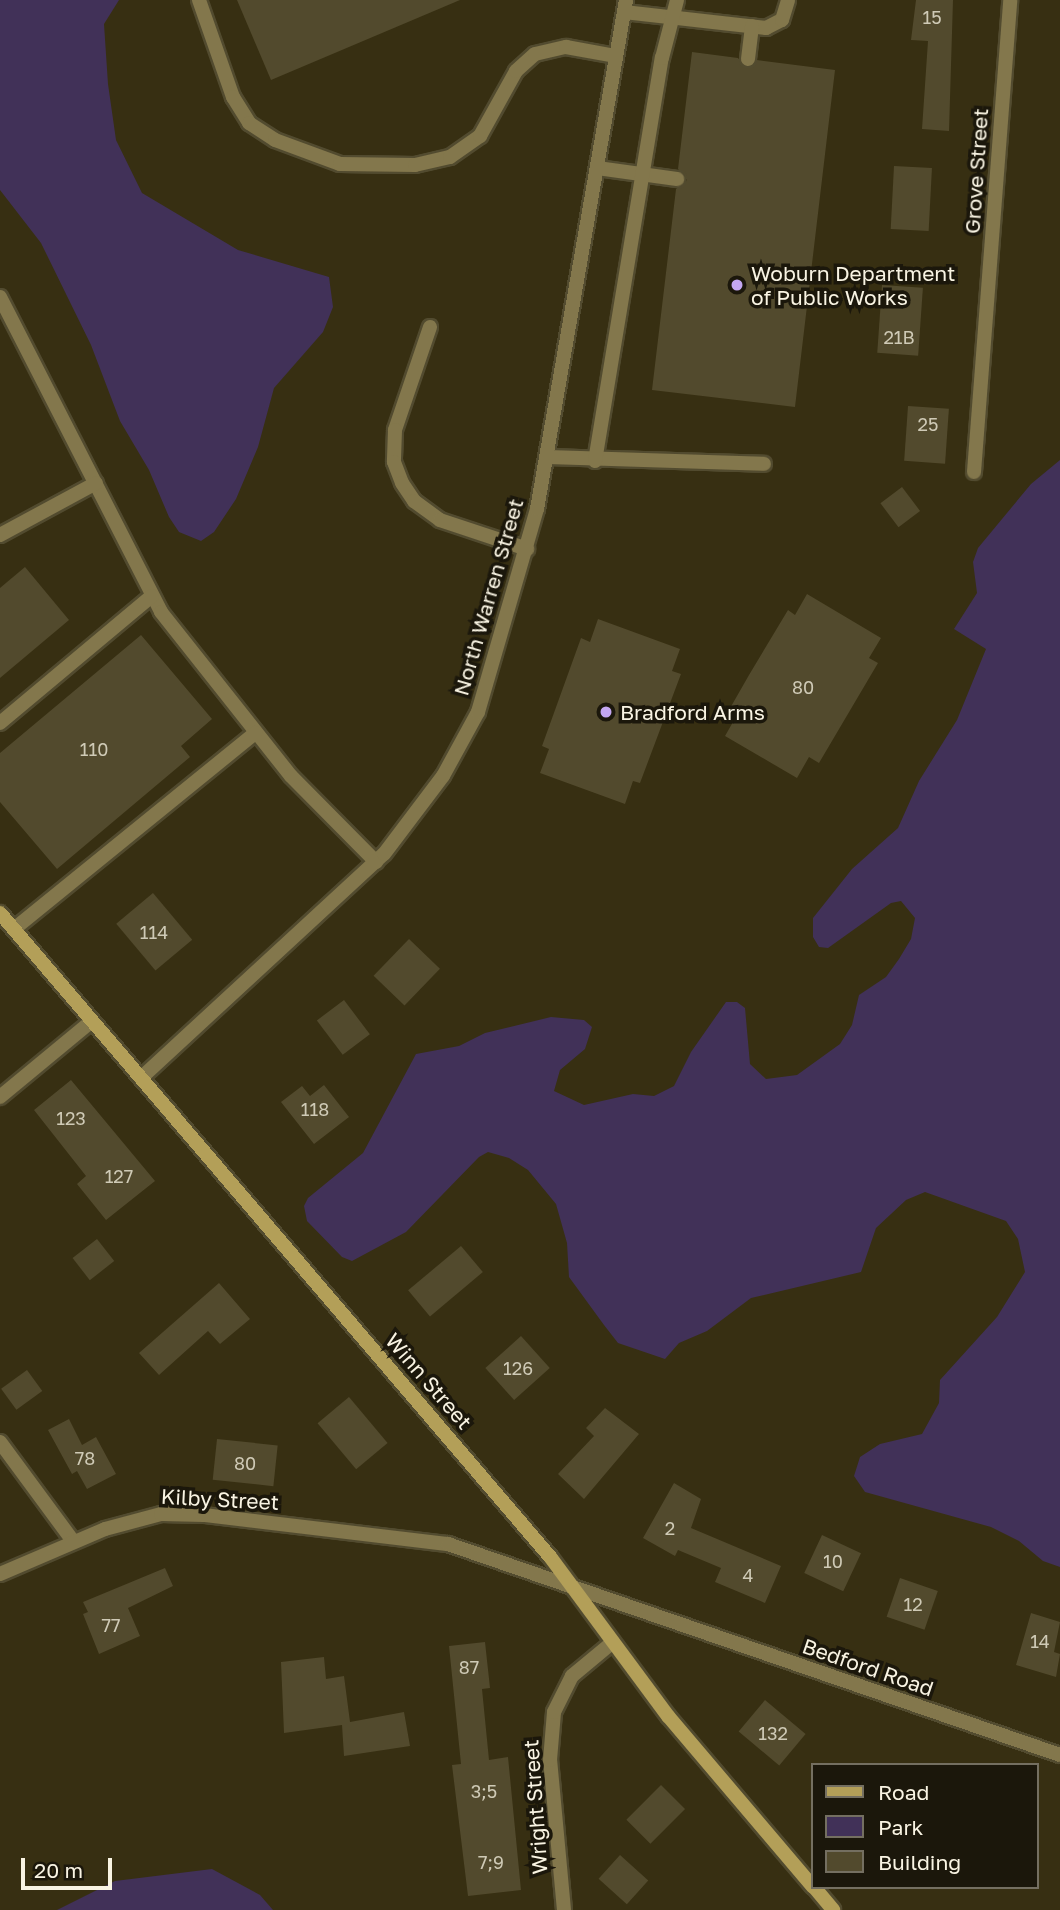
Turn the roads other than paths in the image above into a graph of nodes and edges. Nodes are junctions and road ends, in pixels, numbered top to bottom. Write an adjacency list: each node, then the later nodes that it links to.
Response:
1 (200, 0): 8 (street)
2 (677, 0): 6 (street)
3 (788, 0): 7 (street)
4 (1010, 0): 18 (street, Grove Street)
5 (625, 6): 6 (street); 8 (street, North Warren Street)
6 (673, 18): 7 (street); 11 (street)
7 (752, 26): 9 (street)
8 (616, 55): 10 (street, North Warren Street)
9 (748, 59)
10 (597, 168): 11 (street); 15 (street, North Warren Street)
11 (643, 174): 12 (street); 16 (street)
12 (677, 179)
13 (0, 297): 19 (street)
14 (430, 327): 21 (street)
15 (547, 457): 16 (street); 21 (street, North Warren Street)
16 (595, 461): 17 (street)
17 (764, 464)
18 (974, 472)
19 (96, 483): 20 (street); 22 (street)
20 (0, 535)
21 (527, 549): 25 (street, North Warren Street)
22 (152, 596): 23 (street); 24 (street)
23 (0, 723)
24 (255, 733): 25 (street); 27 (street)
25 (376, 862): 29 (street, North Warren Street)
26 (0, 913): 27 (main road, Winn Street)
27 (14, 929): 28 (main road, Winn Street)
28 (92, 1021): 29 (main road, Winn Street); 30 (street)
29 (141, 1079): 34 (main road, Winn Street)
30 (0, 1097)
31 (0, 1442): 32 (street)
32 (73, 1541): 33 (street, Kilby Street); 34 (street, Kilby Street)
33 (0, 1574)
34 (572, 1586): 35 (main road, Winn Street); 36 (street, Bedford Road)
35 (613, 1642): 37 (main road, Winn Street); 39 (street, Wright Street)
36 (1060, 1755)
37 (811, 1885)
38 (815, 1889): 40 (main road, Winn Street)
39 (564, 1910)
40 (833, 1910)

